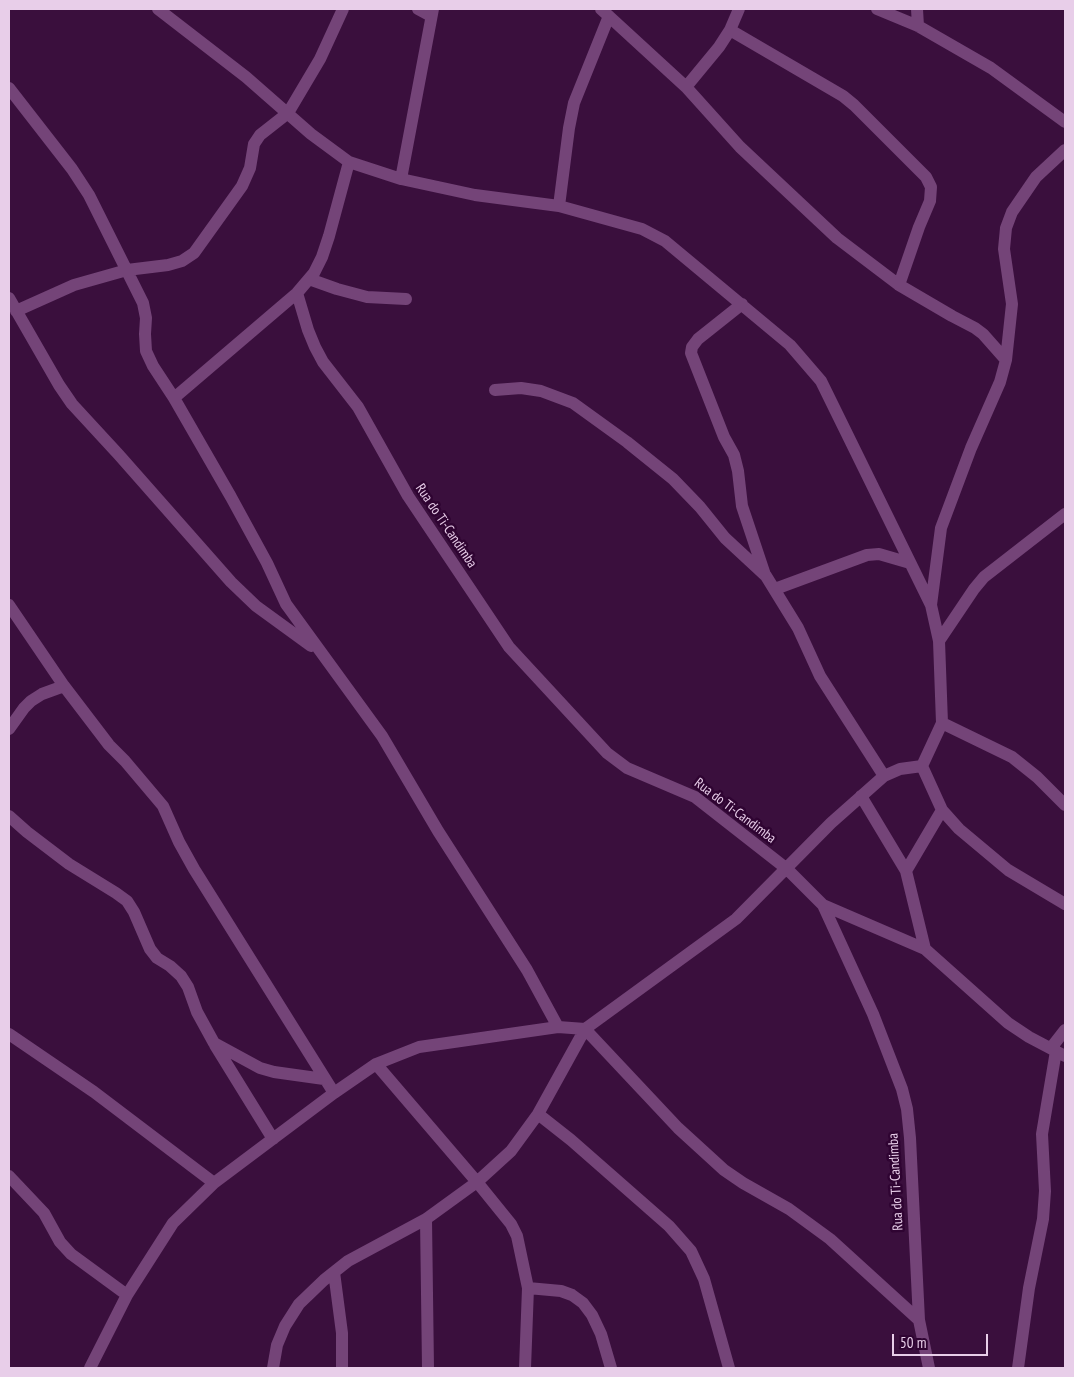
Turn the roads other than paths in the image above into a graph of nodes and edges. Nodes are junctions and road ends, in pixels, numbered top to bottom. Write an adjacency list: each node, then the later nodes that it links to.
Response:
1 (158, 9): 9 (street)
2 (343, 9): 14 (street)
3 (418, 9): 7 (street)
4 (739, 9): 11 (street)
5 (877, 9): 10 (street)
6 (917, 9): 10 (street)
7 (432, 12): 18 (street)
8 (605, 12): 13 (street); 19 (street)
9 (171, 13): 14 (street)
10 (918, 26): 15 (street)
11 (730, 30): 13 (street); 22 (street)
12 (9, 88): 20 (street)
13 (686, 88): 22 (street)
14 (288, 113): 17 (street); 20 (street)
15 (1065, 122)
16 (1065, 150): 28 (street)
17 (349, 162): 18 (street); 21 (street)
18 (401, 179): 19 (street)
19 (559, 206): 26 (street)
20 (127, 270): 27 (street); 30 (street)
21 (309, 279): 23 (street); 25 (street)
22 (899, 285): 28 (street)
23 (297, 293): 30 (street); 48 (street, Rua do Ti-Candimba)
24 (9, 298): 27 (street)
25 (406, 299)
26 (742, 304): 32 (street); 33 (street)
27 (16, 311): 38 (street)
28 (1006, 360): 36 (street)
29 (494, 390): 33 (street)
30 (174, 398): 38 (street)
31 (1065, 514): 37 (street)
32 (910, 563): 34 (street); 36 (street)
33 (766, 576): 34 (street)
34 (775, 589): 43 (street)
35 (9, 605): 39 (street)
36 (932, 605): 37 (street)
37 (939, 641): 40 (street)
38 (319, 652): 53 (street)
39 (64, 686): 41 (street); 60 (street)
40 (942, 722): 42 (street); 45 (street)
41 (9, 729)
42 (922, 766): 43 (street); 46 (street)
43 (884, 776): 44 (street)
44 (861, 796): 48 (street); 49 (street)
45 (1065, 805)
46 (942, 810): 49 (street); 50 (street)
47 (9, 816): 57 (street)
48 (787, 869): 51 (street, Rua do Ti-Candimba); 54 (street)
49 (906, 871): 52 (street)
50 (1065, 904)
51 (823, 905): 52 (street); 71 (street, Rua do Ti-Candimba)
52 (924, 949): 58 (street)
53 (558, 1027): 54 (street); 59 (street)
54 (585, 1029): 62 (street); 71 (street)
55 (1065, 1030): 58 (street)
56 (9, 1034): 66 (street)
57 (214, 1043): 60 (street); 63 (street)
58 (1057, 1052): 80 (street)
59 (376, 1064): 61 (street); 65 (street)
60 (324, 1079): 61 (street)
61 (334, 1093): 63 (street)
62 (538, 1114): 65 (street); 78 (street)
63 (273, 1139): 66 (street)
64 (9, 1176): 70 (street)
65 (477, 1182): 67 (street); 69 (street)
66 (214, 1183): 70 (street)
67 (426, 1219): 68 (street); 75 (street)
68 (334, 1272): 73 (street); 74 (street)
69 (528, 1288): 76 (street); 77 (street)
70 (127, 1295): 72 (street)
71 (918, 1320): 79 (street, Rua do Ti-Candimba)
72 (90, 1368)
73 (273, 1368)
74 (342, 1368)
75 (428, 1368)
76 (525, 1368)
77 (611, 1368)
78 (729, 1368)
79 (929, 1368)
80 (1018, 1368)

